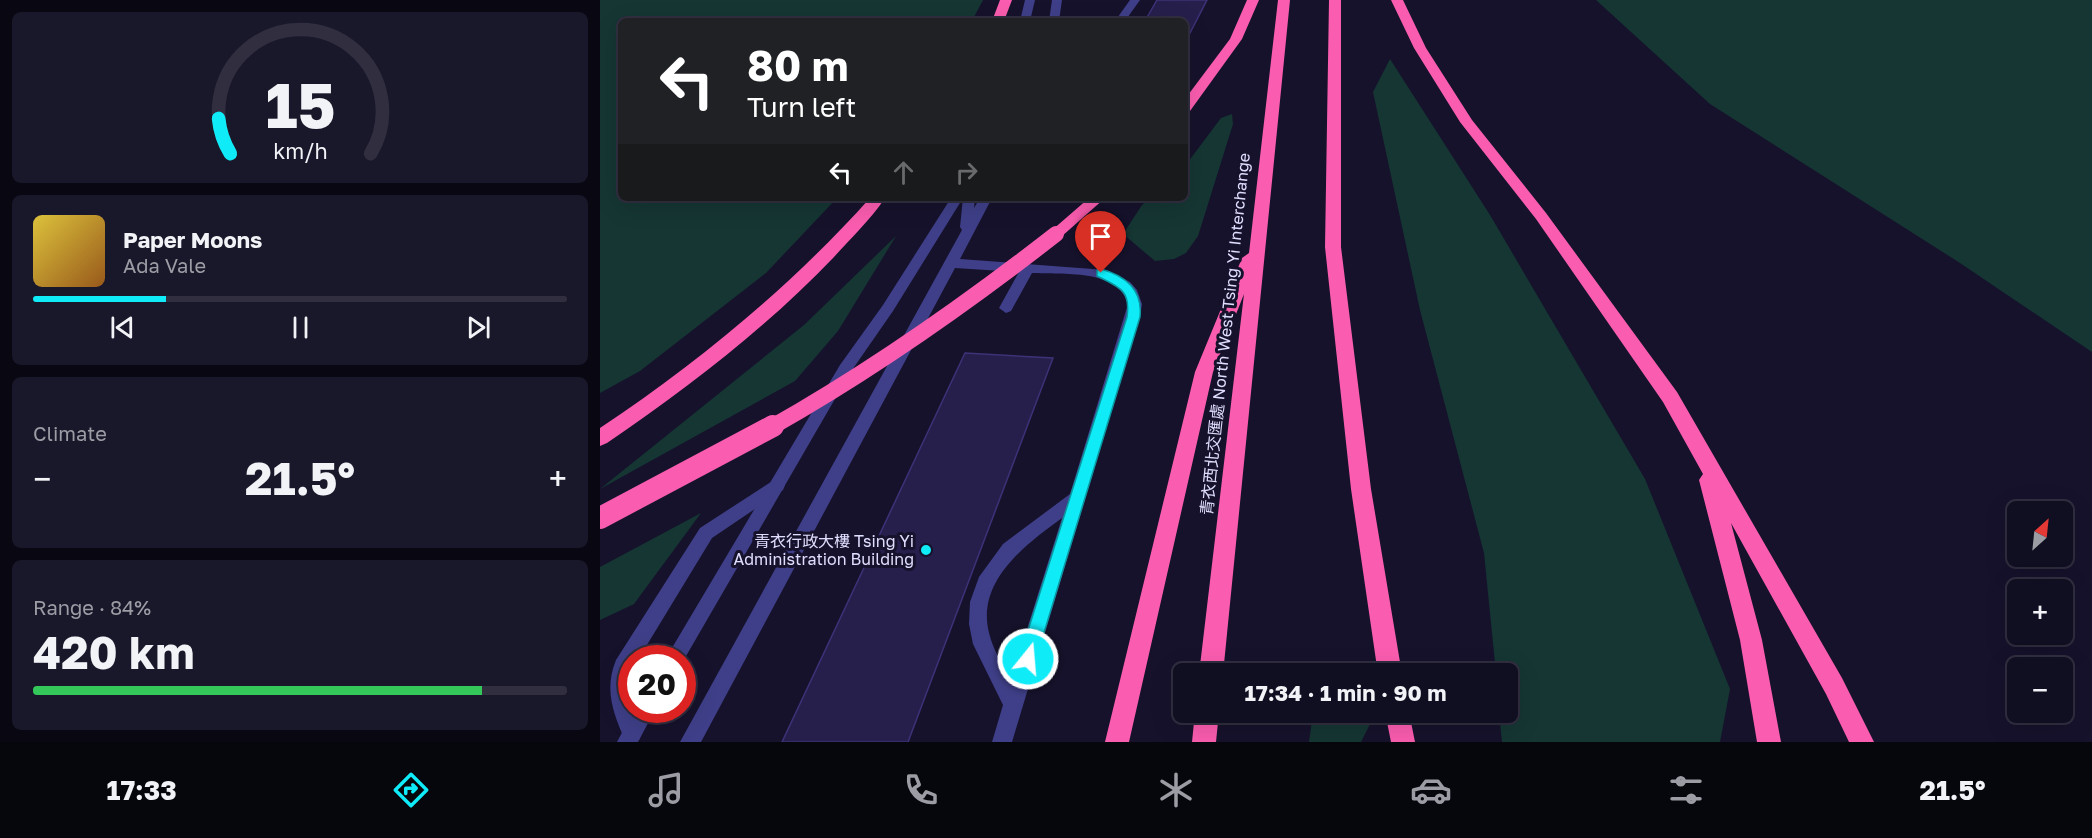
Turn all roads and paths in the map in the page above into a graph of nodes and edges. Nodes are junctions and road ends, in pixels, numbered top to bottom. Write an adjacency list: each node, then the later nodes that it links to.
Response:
1 (1006, 0): 9 (highway)
2 (1030, 0): 10 (street)
3 (1058, 0): 11 (street)
4 (1135, 0): 12 (street)
5 (1253, 0): 13 (highway)
6 (1284, 0): 19 (highway, 青衣西北交匯處 North West Tsing Yi Interchange)
7 (1335, 0): 30 (highway)
8 (1397, 0): 24 (highway)
9 (999, 18)
10 (1026, 18)
11 (1055, 18)
12 (1122, 18)
13 (1188, 104)
14 (875, 201): 23 (highway)
15 (955, 201): 25 (street)
16 (969, 201): 20 (street)
17 (984, 201): 20 (street)
18 (1094, 201): 27 (highway, bridge)
19 (1259, 234): 29 (highway, 青衣西北交匯處 North West Tsing Yi Interchange); 38 (highway)
20 (952, 264): 21 (street); 36 (street)
21 (1028, 268): 22 (street); 26 (street)
22 (1006, 308)
23 (600, 438)
24 (1704, 458): 41 (highway); 42 (highway)
25 (777, 485): 28 (street); 35 (street)
26 (1076, 499): 31 (street); 31 (street)
27 (600, 518)
28 (683, 645)
29 (1212, 663)
30 (1388, 663)
31 (1014, 704): 37 (street)
32 (638, 723): 35 (street)
33 (1206, 723): 39 (highway)
34 (1399, 723): 40 (highway)
35 (629, 738)
36 (690, 742)
37 (1002, 742)
38 (1117, 742)
39 (1204, 742)
40 (1403, 742)
41 (1769, 742)
42 (1862, 742)

